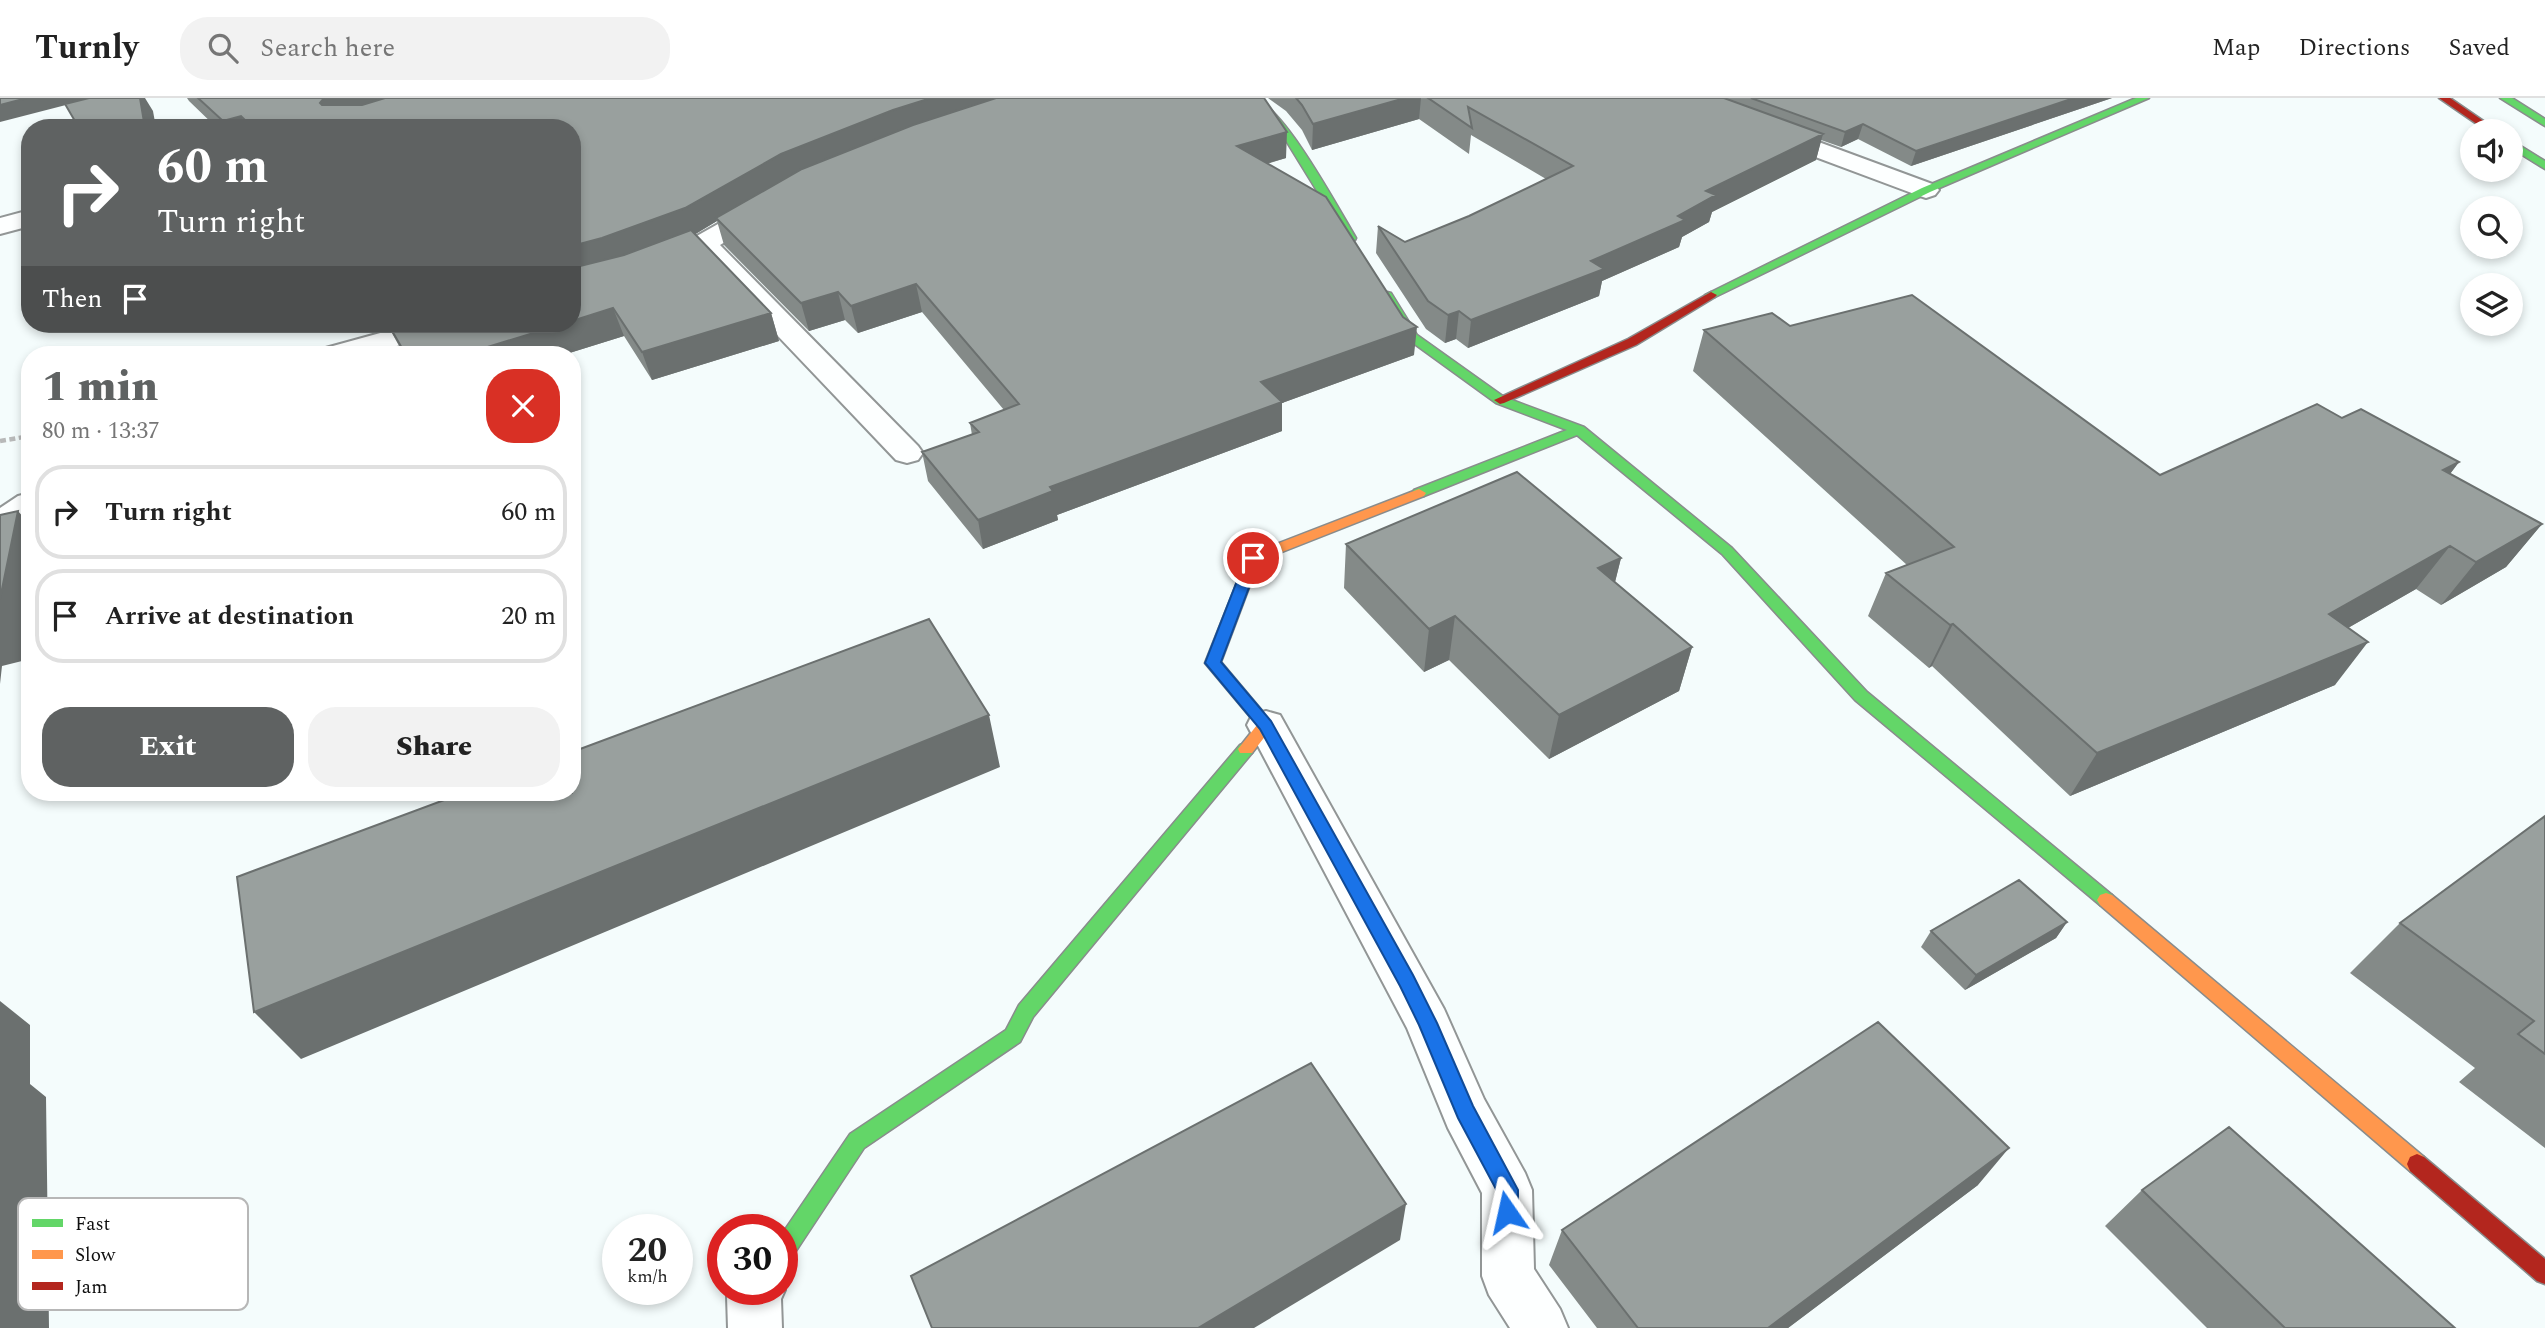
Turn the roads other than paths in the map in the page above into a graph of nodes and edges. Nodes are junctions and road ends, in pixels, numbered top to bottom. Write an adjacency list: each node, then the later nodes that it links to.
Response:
1 (1248, 98): 15 (main road)
2 (1679, 98): 10 (street)
3 (2144, 98): 10 (main road)
4 (2444, 98): 6 (main road)
5 (2505, 98): 7 (main road)
6 (2475, 119)
7 (2545, 123)
8 (2523, 151): 9 (main road)
9 (2545, 166)
10 (1926, 190): 20 (main road)
11 (786, 195): 14 (street)
12 (21, 220): 13 (street)
13 (0, 226)
14 (704, 243): 17 (street); 22 (street)
15 (1356, 247)
16 (1378, 281): 20 (main road)
17 (581, 286)
18 (412, 333): 19 (street)
19 (365, 346)
20 (1500, 400): 21 (main road)
21 (1579, 430): 25 (main road); 27 (main road)
22 (907, 453)
23 (21, 511): 24 (street)
24 (0, 521)
25 (1266, 725): 26 (main road); 30 (street)
26 (798, 1229)
27 (2545, 1273)
28 (754, 1305): 29 (street)
29 (755, 1328)
30 (1542, 1328)

